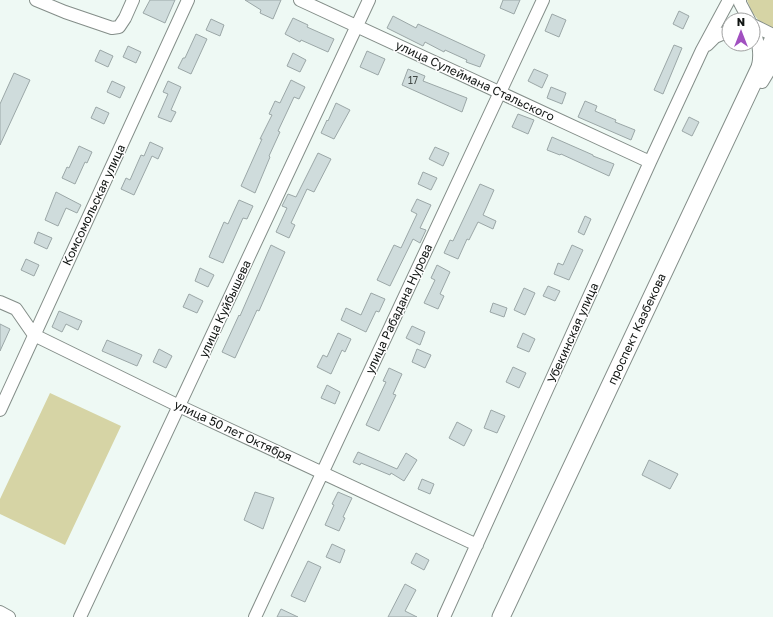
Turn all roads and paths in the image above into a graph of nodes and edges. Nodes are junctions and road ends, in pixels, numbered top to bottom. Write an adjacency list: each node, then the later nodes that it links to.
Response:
1 (36, 0): 2 (street)
2 (133, 0)
3 (188, 0): 23 (street, Комсомольская улица)
4 (300, 0): 10 (street, улица Сулеймана Стальского)
5 (369, 0): 10 (street, улица Куйбышева)
6 (543, 0): 20 (street, улица Рабадана Нурова)
7 (729, 0): 15 (street, Убекинская улица)
8 (740, 0): 9 (street)
9 (745, 12)
10 (357, 26): 20 (street, улица Сулеймана Стальского); 24 (street, улица Куйбышева)
11 (761, 29): 13 (street)
12 (721, 34): 15 (street)
13 (773, 35)
14 (773, 40): 19 (highway, проспект Казбекова)
15 (702, 50): 21 (street, Убекинская улица)
16 (760, 52): 19 (street)
17 (773, 58): 19 (highway, проспект Казбекова)
18 (773, 64): 19 (street)
19 (759, 81): 33 (highway, проспект Казбекова); 34 (highway, проспект Казбекова)
20 (500, 93): 21 (street, улица Сулеймана Стальского); 26 (street, улица Рабадана Нурова)
21 (650, 162): 27 (street, Убекинская улица)
22 (0, 302): 23 (street, улица 50 лет Октября)
23 (34, 335): 24 (street, улица 50 лет Октября); 25 (street, Комсомольская улица)
24 (179, 406): 26 (street, улица 50 лет Октября); 30 (street, улица Куйбышева)
25 (0, 410)
26 (323, 472): 27 (street, улица 50 лет Октября); 31 (street, улица Рабадана Нурова)
27 (477, 545): 32 (street, Убекинская улица)
28 (0, 612): 29 (street)
29 (9, 617)
30 (80, 617)
31 (255, 617)
32 (444, 617)
33 (501, 617)
34 (514, 617)

